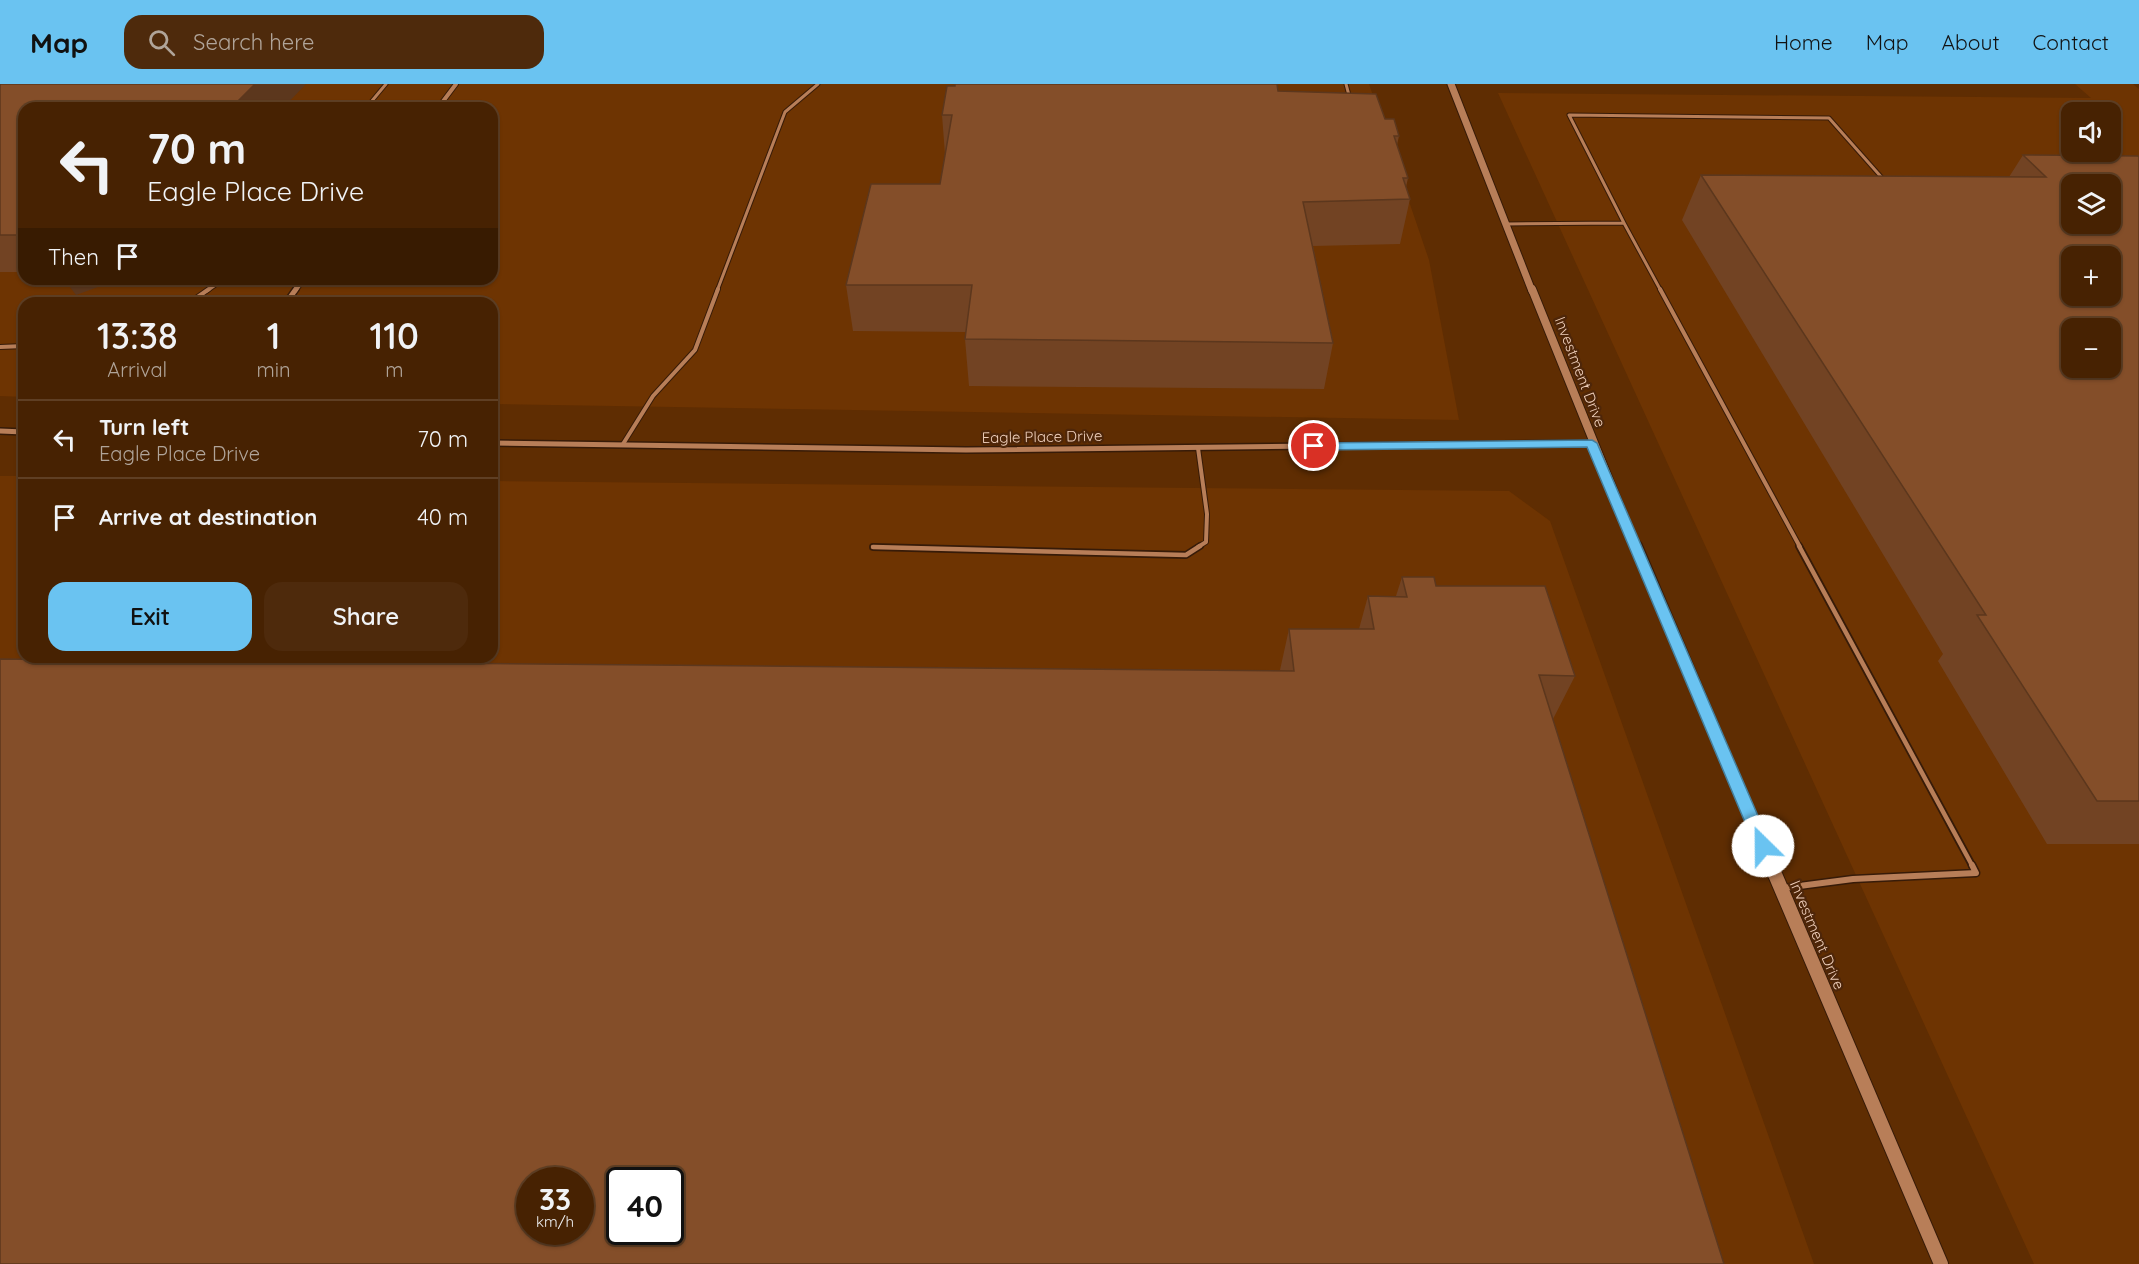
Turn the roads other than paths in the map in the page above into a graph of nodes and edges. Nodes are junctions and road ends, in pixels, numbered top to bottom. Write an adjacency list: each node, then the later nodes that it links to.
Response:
1 (386, 84): 6 (lane)
2 (456, 84): 7 (street)
3 (818, 84): 20 (lane)
4 (1346, 84): 8 (lane)
5 (1451, 84): 11 (street, Investment Drive)
6 (371, 102)
7 (442, 102)
8 (1351, 102)
9 (1890, 187): 10 (lane)
10 (1624, 223): 11 (lane); 23 (lane)
11 (1506, 224): 19 (street, Investment Drive)
12 (215, 285): 13 (lane)
13 (198, 297)
14 (18, 346): 15 (lane)
15 (0, 347)
16 (0, 431): 17 (street)
17 (18, 432)
18 (498, 443): 20 (street, Eagle Place Drive)
19 (1592, 443): 21 (street, Eagle Place Drive); 23 (street, Investment Drive)
20 (622, 444): 21 (street, Eagle Place Drive)
21 (1198, 448): 22 (lane)
22 (873, 547)
23 (1781, 889): 24 (street, Investment Drive)
24 (1941, 1264)

